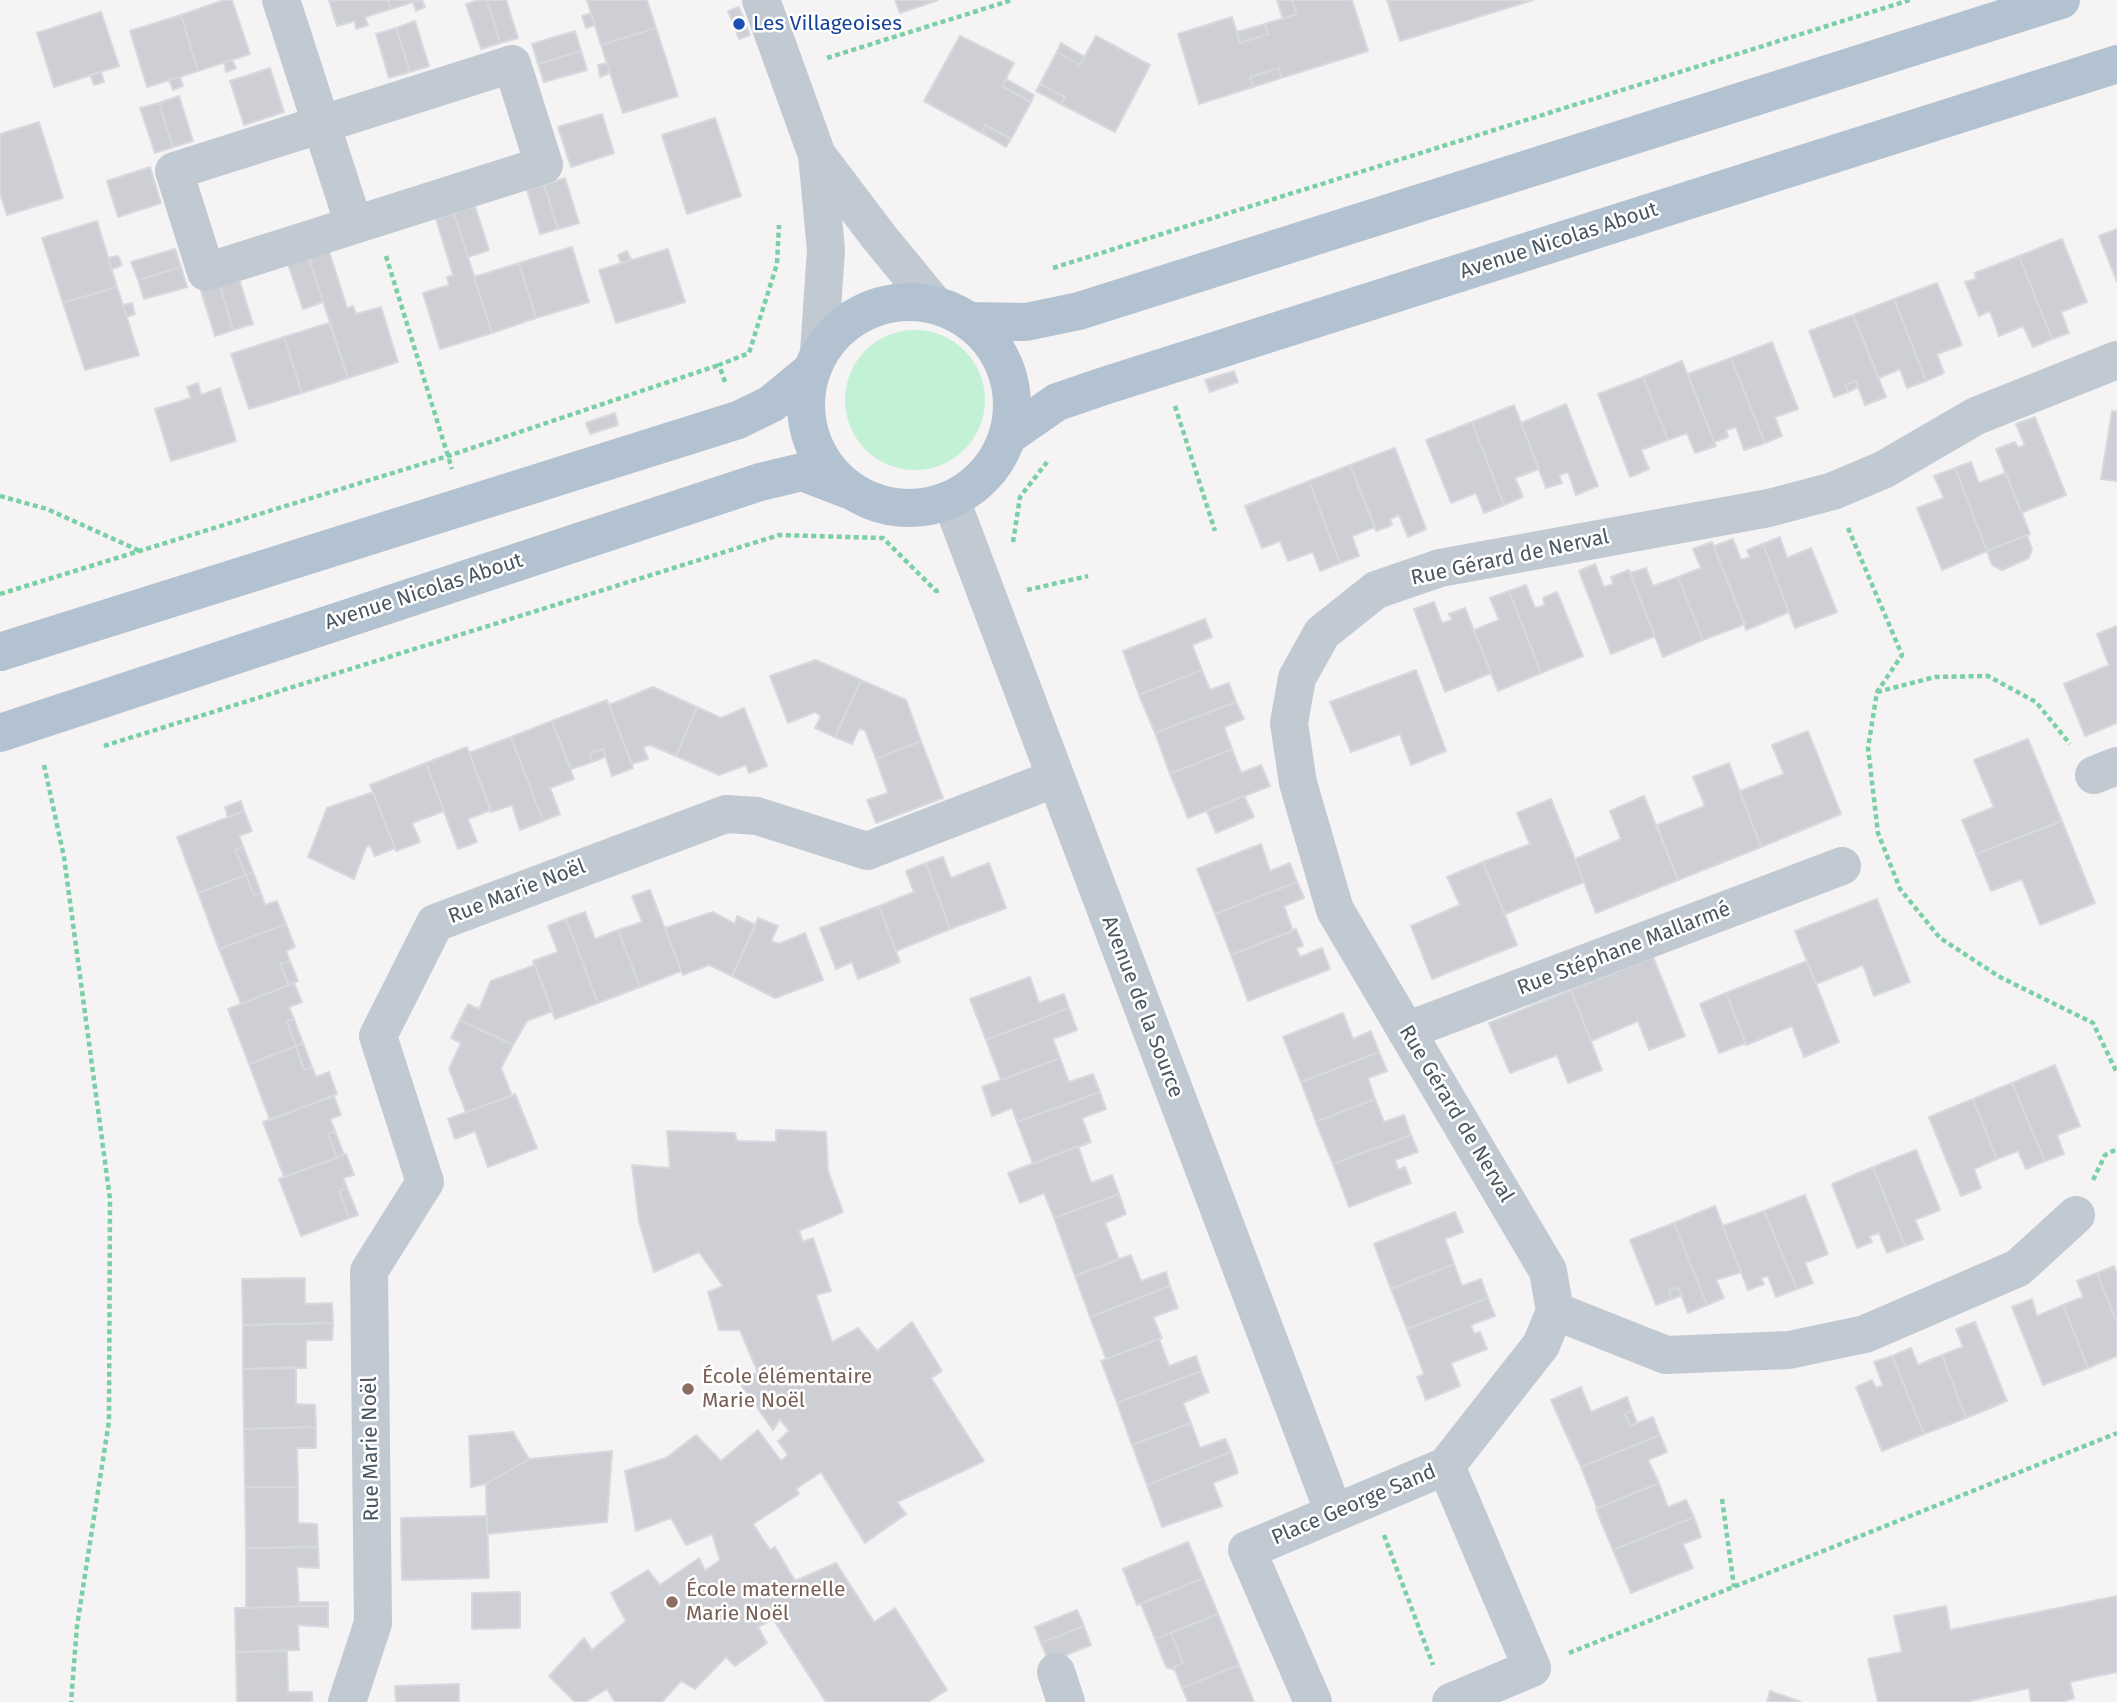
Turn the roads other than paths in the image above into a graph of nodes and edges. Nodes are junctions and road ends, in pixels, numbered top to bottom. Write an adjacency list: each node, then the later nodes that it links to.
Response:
1 (281, 0): 5 (street)
2 (761, 0): 6 (street)
3 (2061, 0): 9 (main road, Avenue Nicolas About)
4 (2117, 64): 12 (main road, Avenue Nicolas About)
5 (320, 124): 7 (street); 7 (street); 7 (street)
6 (817, 155): 8 (street); 11 (street)
7 (364, 222)
8 (934, 304): 9 (main road, Avenue Nicolas About); 11 (main road, Avenue Nicolas About)
9 (972, 321): 12 (main road, Avenue Nicolas About)
10 (2117, 360): 19 (street, Rue Gérard de Nerval)
11 (815, 362): 13 (main road, Avenue Nicolas About); 15 (main road, Avenue Nicolas About)
12 (1009, 436): 14 (main road, Avenue Nicolas About)
13 (849, 490): 14 (main road, Avenue Nicolas About); 16 (main road, Avenue Nicolas About)
14 (951, 500): 17 (street, Avenue de la Source)
15 (8, 646)
16 (0, 733)
17 (1056, 778): 23 (street, Avenue de la Source); 25 (street, Rue Marie Noël)
18 (1842, 866): 19 (street, Rue Stéphane Mallarmé)
19 (1406, 1031): 21 (street, Rue Gérard de Nerval)
20 (2076, 1215): 21 (street)
21 (1555, 1311): 22 (street)
22 (1446, 1465): 23 (street, Place George Sand); 24 (street, Place George Sand)
23 (1334, 1513): 26 (street, Place George Sand)
24 (1444, 1689)
25 (347, 1702)
26 (1313, 1702)

